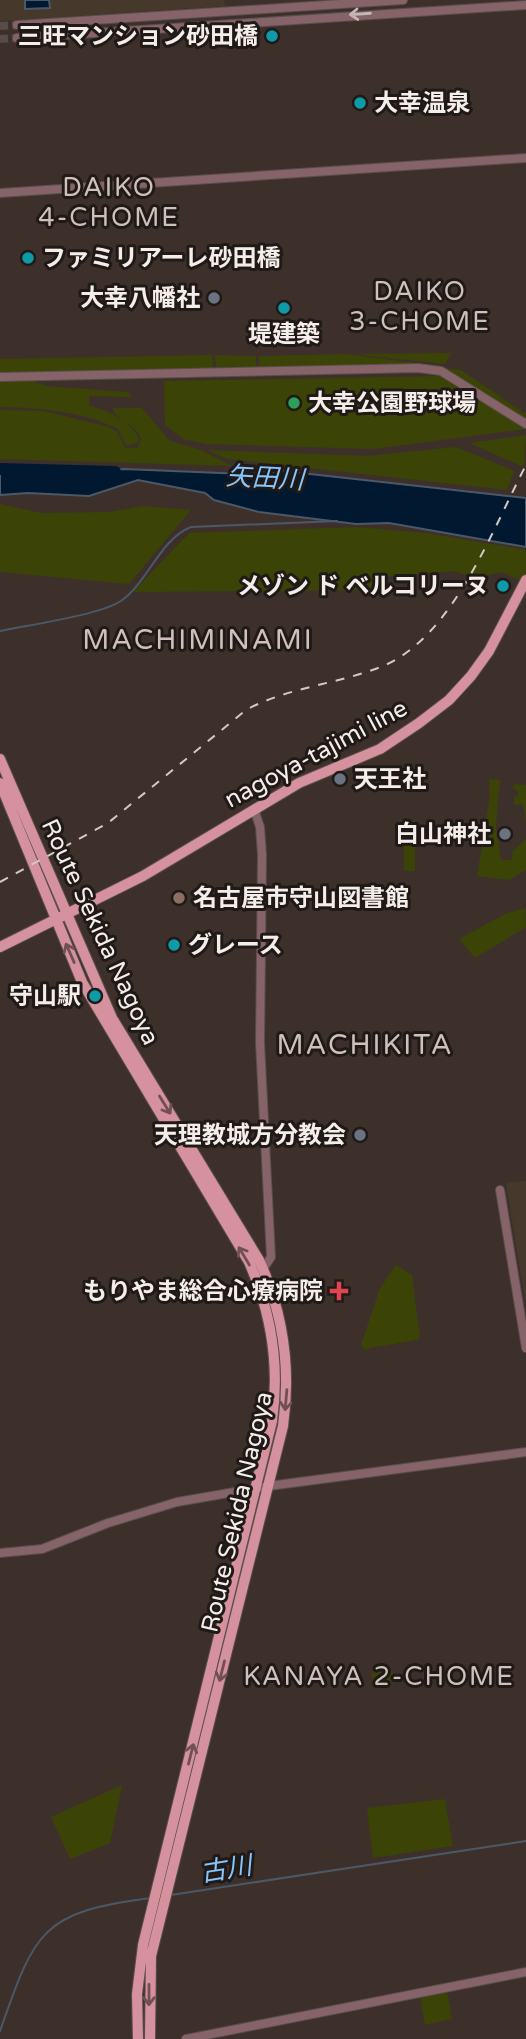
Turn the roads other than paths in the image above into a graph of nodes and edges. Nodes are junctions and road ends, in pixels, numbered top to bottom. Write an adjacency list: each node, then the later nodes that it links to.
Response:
1 (403, 0): 3 (street)
2 (526, 5): 4 (street, one-way to 4)
3 (17, 25)
4 (18, 38)
5 (526, 158): 6 (street)
6 (0, 193)
7 (0, 377): 8 (street)
8 (526, 424)
9 (526, 580): 12 (main road, nagoya-tajimi line)
10 (0, 759): 13 (main road, Route Sekida Nagoya)
11 (0, 783): 14 (main road, Route Sekida Nagoya)
12 (254, 810): 13 (main road, nagoya-tajimi line); 17 (street)
13 (66, 915): 14 (main road, nagoya-tajimi line); 17 (main road, Route Sekida Nagoya, one-way to 17)
14 (55, 920): 15 (main road, nagoya-tajimi line); 21 (main road, Route Sekida Nagoya, one-way to 14)
15 (0, 947)
16 (500, 1190): 18 (street)
17 (263, 1269): 20 (main road, Route Sekida Nagoya, one-way to 20)
18 (526, 1348)
19 (526, 1452): 20 (street)
20 (269, 1486): 21 (street); 23 (main road, Route Sekida Nagoya, one-way to 23)
21 (257, 1488): 22 (street); 23 (main road, Route Sekida Nagoya, one-way to 21)
22 (0, 1553)
23 (162, 1890): 24 (main road, Route Sekida Nagoya)
24 (158, 1905): 26 (main road, Route Sekida Nagoya); 27 (main road, Route Sekida Nagoya, one-way to 27)
25 (526, 1972): 28 (street)
26 (138, 2039)
27 (150, 2039)
28 (186, 2039)

